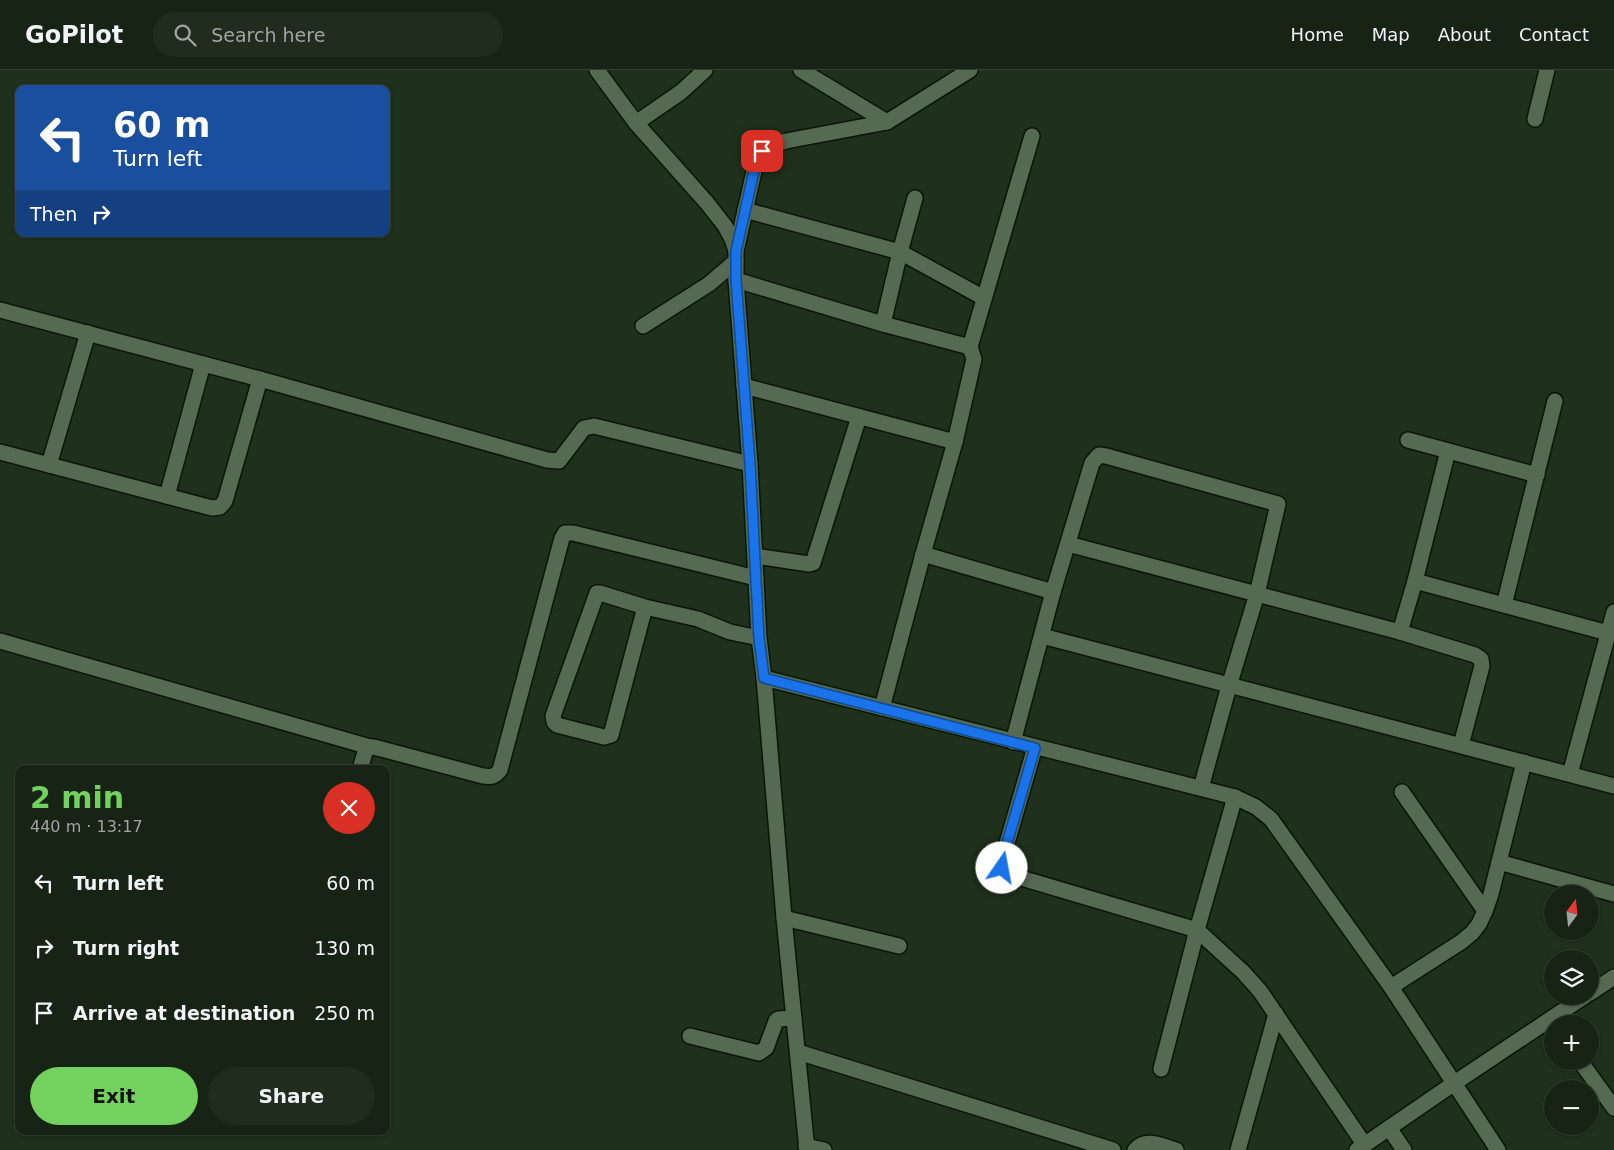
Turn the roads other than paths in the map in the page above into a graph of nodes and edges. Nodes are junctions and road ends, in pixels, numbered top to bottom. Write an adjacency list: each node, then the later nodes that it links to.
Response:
1 (596, 70): 8 (street)
2 (705, 70): 8 (street)
3 (800, 70): 7 (street)
4 (970, 70): 7 (street)
5 (1547, 70): 6 (street)
6 (1535, 119)
7 (887, 122): 11 (street)
8 (636, 123): 13 (street)
9 (1032, 136): 15 (street)
10 (915, 198): 12 (street)
11 (744, 210): 12 (street); 13 (street)
12 (900, 252): 15 (street); 17 (street)
13 (736, 256): 14 (street); 18 (street)
14 (736, 280): 17 (street); 23 (street)
15 (984, 298): 20 (street)
16 (0, 310): 19 (street)
17 (883, 324): 20 (street)
18 (643, 326)
19 (88, 333): 21 (street); 31 (street)
20 (970, 347): 27 (street)
21 (203, 364): 22 (street); 33 (street)
22 (260, 379): 30 (street); 33 (street)
23 (744, 386): 25 (street); 30 (street)
24 (1555, 401): 32 (street)
25 (859, 417): 27 (street); 36 (street)
26 (1408, 440): 28 (street)
27 (955, 442): 35 (street)
28 (1448, 451): 32 (street); 38 (street)
29 (0, 452): 31 (street)
30 (750, 464): 36 (street)
31 (49, 465): 33 (street)
32 (1537, 475): 41 (street)
33 (167, 496)
34 (1068, 544): 39 (street); 40 (street); 40 (street)
35 (923, 554): 39 (street); 51 (street)
36 (755, 556): 37 (street)
37 (756, 578): 47 (street); 54 (street)
38 (1415, 581): 41 (street); 44 (street)
39 (1053, 592): 46 (street)
40 (1257, 594): 44 (street); 50 (street)
41 (1504, 605): 45 (street)
42 (645, 607): 42 (street); 47 (street)
43 (1614, 612): 45 (street)
44 (1400, 632): 53 (street)
45 (1608, 633): 58 (street)
46 (1042, 636): 50 (street); 52 (street)
47 (759, 638): 49 (street)
48 (0, 642): 54 (street)
49 (764, 678): 51 (street); 66 (street)
50 (1229, 686): 53 (street); 60 (street)
51 (882, 708): 52 (street)
52 (1014, 742): 55 (street)
53 (1461, 745): 56 (street)
54 (370, 747): 57 (street)
55 (1035, 748): 60 (street); 67 (street)
56 (1524, 762): 58 (street); 63 (street)
57 (361, 765)
58 (1570, 774): 59 (street)
59 (1614, 786)
60 (1201, 788): 62 (street)
61 (1402, 792): 65 (street)
62 (1235, 797): 67 (street); 70 (street)
63 (1499, 862): 64 (street); 65 (street)
64 (1614, 894)
65 (1485, 911): 70 (street)
66 (784, 918): 68 (street); 75 (street)
67 (1197, 930): 73 (street); 79 (street)
68 (898, 946)
69 (1614, 977): 71 (street)
70 (1391, 987): 81 (street)
71 (1599, 987)
72 (1573, 1005): 74 (street)
73 (1276, 1014): 84 (street); 90 (street)
74 (1560, 1015)
75 (794, 1018): 77 (street); 78 (street)
76 (1544, 1026): 81 (street)
77 (690, 1036)
78 (798, 1052): 85 (street); 87 (street)
79 (1161, 1070)
80 (1587, 1070): 82 (street)
81 (1453, 1084): 83 (street); 92 (street)
82 (1614, 1108)
83 (1389, 1128): 84 (street); 91 (street)
84 (1361, 1147)
85 (807, 1148): 86 (street)
86 (824, 1150)
87 (1113, 1150)
88 (1135, 1150): 89 (street)
89 (1176, 1150)
90 (1238, 1150)
91 (1404, 1150)
92 (1498, 1150)

